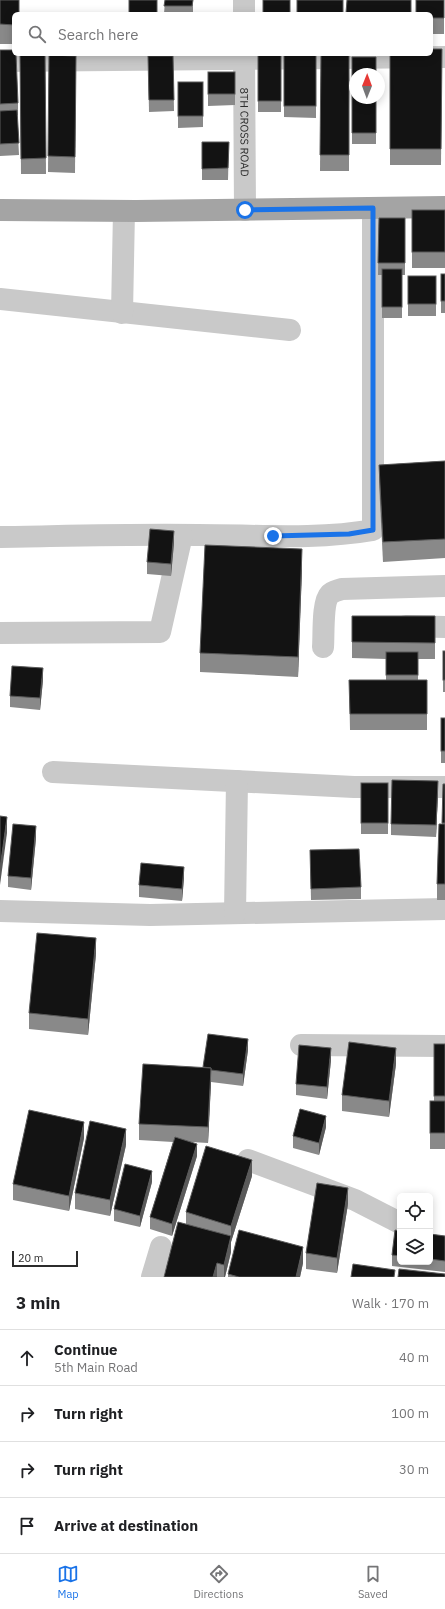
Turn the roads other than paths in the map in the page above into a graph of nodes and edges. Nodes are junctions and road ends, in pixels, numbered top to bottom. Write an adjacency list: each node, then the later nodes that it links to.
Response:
1 (244, 0): 2 (street)
2 (244, 12)
3 (244, 57): 4 (street); 5 (street); 9 (street, 8TH CROSS ROAD)
4 (445, 57)
5 (0, 61)
6 (445, 207): 7 (main road)
7 (373, 208): 9 (main road); 14 (street)
8 (0, 210): 10 (main road)
9 (245, 210): 10 (main road)
10 (130, 211): 12 (street)
11 (0, 299): 12 (street)
12 (122, 313): 13 (street)
13 (290, 330)
14 (182, 535): 15 (street); 19 (street)
15 (0, 538)
16 (445, 586): 20 (street)
17 (404, 626): 18 (street)
18 (445, 627)
19 (0, 633)
20 (323, 646)
21 (53, 772): 22 (street)
22 (237, 781): 23 (street); 26 (street)
23 (445, 786)
24 (445, 909): 26 (street)
25 (0, 911): 26 (street)
26 (235, 913)
27 (301, 1045): 28 (street)
28 (445, 1046)
29 (248, 1160): 30 (street)
30 (397, 1221)
31 (161, 1247): 32 (street)
32 (152, 1277)

